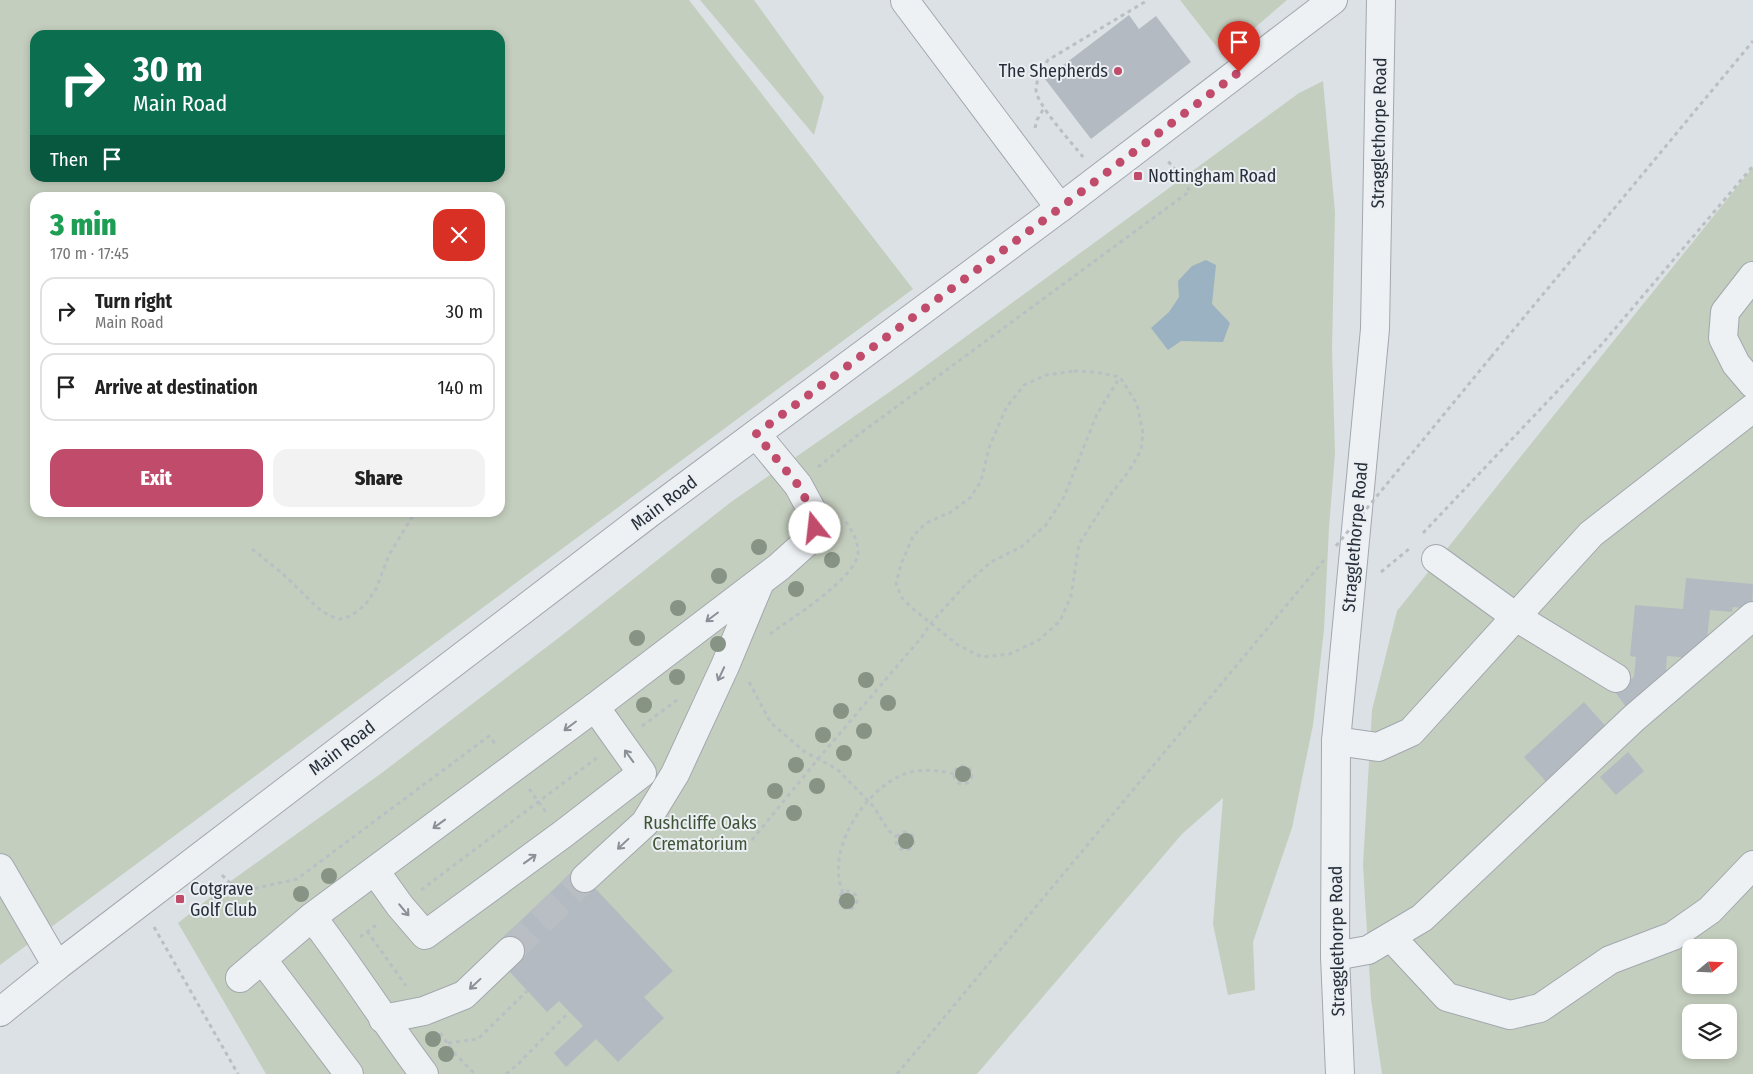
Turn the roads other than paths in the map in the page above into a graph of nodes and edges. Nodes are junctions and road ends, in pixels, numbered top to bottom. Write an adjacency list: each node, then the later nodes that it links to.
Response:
1 (1333, 0): 4 (street, Main Road)
2 (1381, 0): 15 (street, Stragglethorpe Road)
3 (904, 1): 4 (street)
4 (1060, 208): 8 (street, Main Road)
5 (1753, 276): 6 (street)
6 (1753, 384)
7 (1753, 408): 11 (street)
8 (756, 434): 10 (street); 25 (street, Main Road)
9 (1426, 551): 11 (street)
10 (760, 581): 14 (street, one-way to 14); 19 (street, one-way to 19)
11 (1516, 616): 13 (street); 15 (street)
12 (1753, 616): 21 (street)
13 (1616, 678)
14 (595, 707): 18 (street, one-way to 18); 18 (street, one-way to 14)
15 (1336, 741): 23 (street, Stragglethorpe Road)
16 (1753, 865): 21 (street)
17 (0, 868): 25 (street)
18 (375, 871): 20 (street)
19 (586, 878)
20 (312, 917): 24 (street); 28 (street)
21 (1391, 937): 23 (street)
22 (510, 951): 28 (street, one-way to 28)
23 (1335, 956): 31 (street, Stragglethorpe Road)
24 (262, 959): 26 (street); 29 (street)
25 (57, 966): 27 (street, Main Road)
26 (240, 978)
27 (0, 1012)
28 (383, 1020): 30 (street)
29 (349, 1074)
30 (424, 1074)
31 (1340, 1074)

